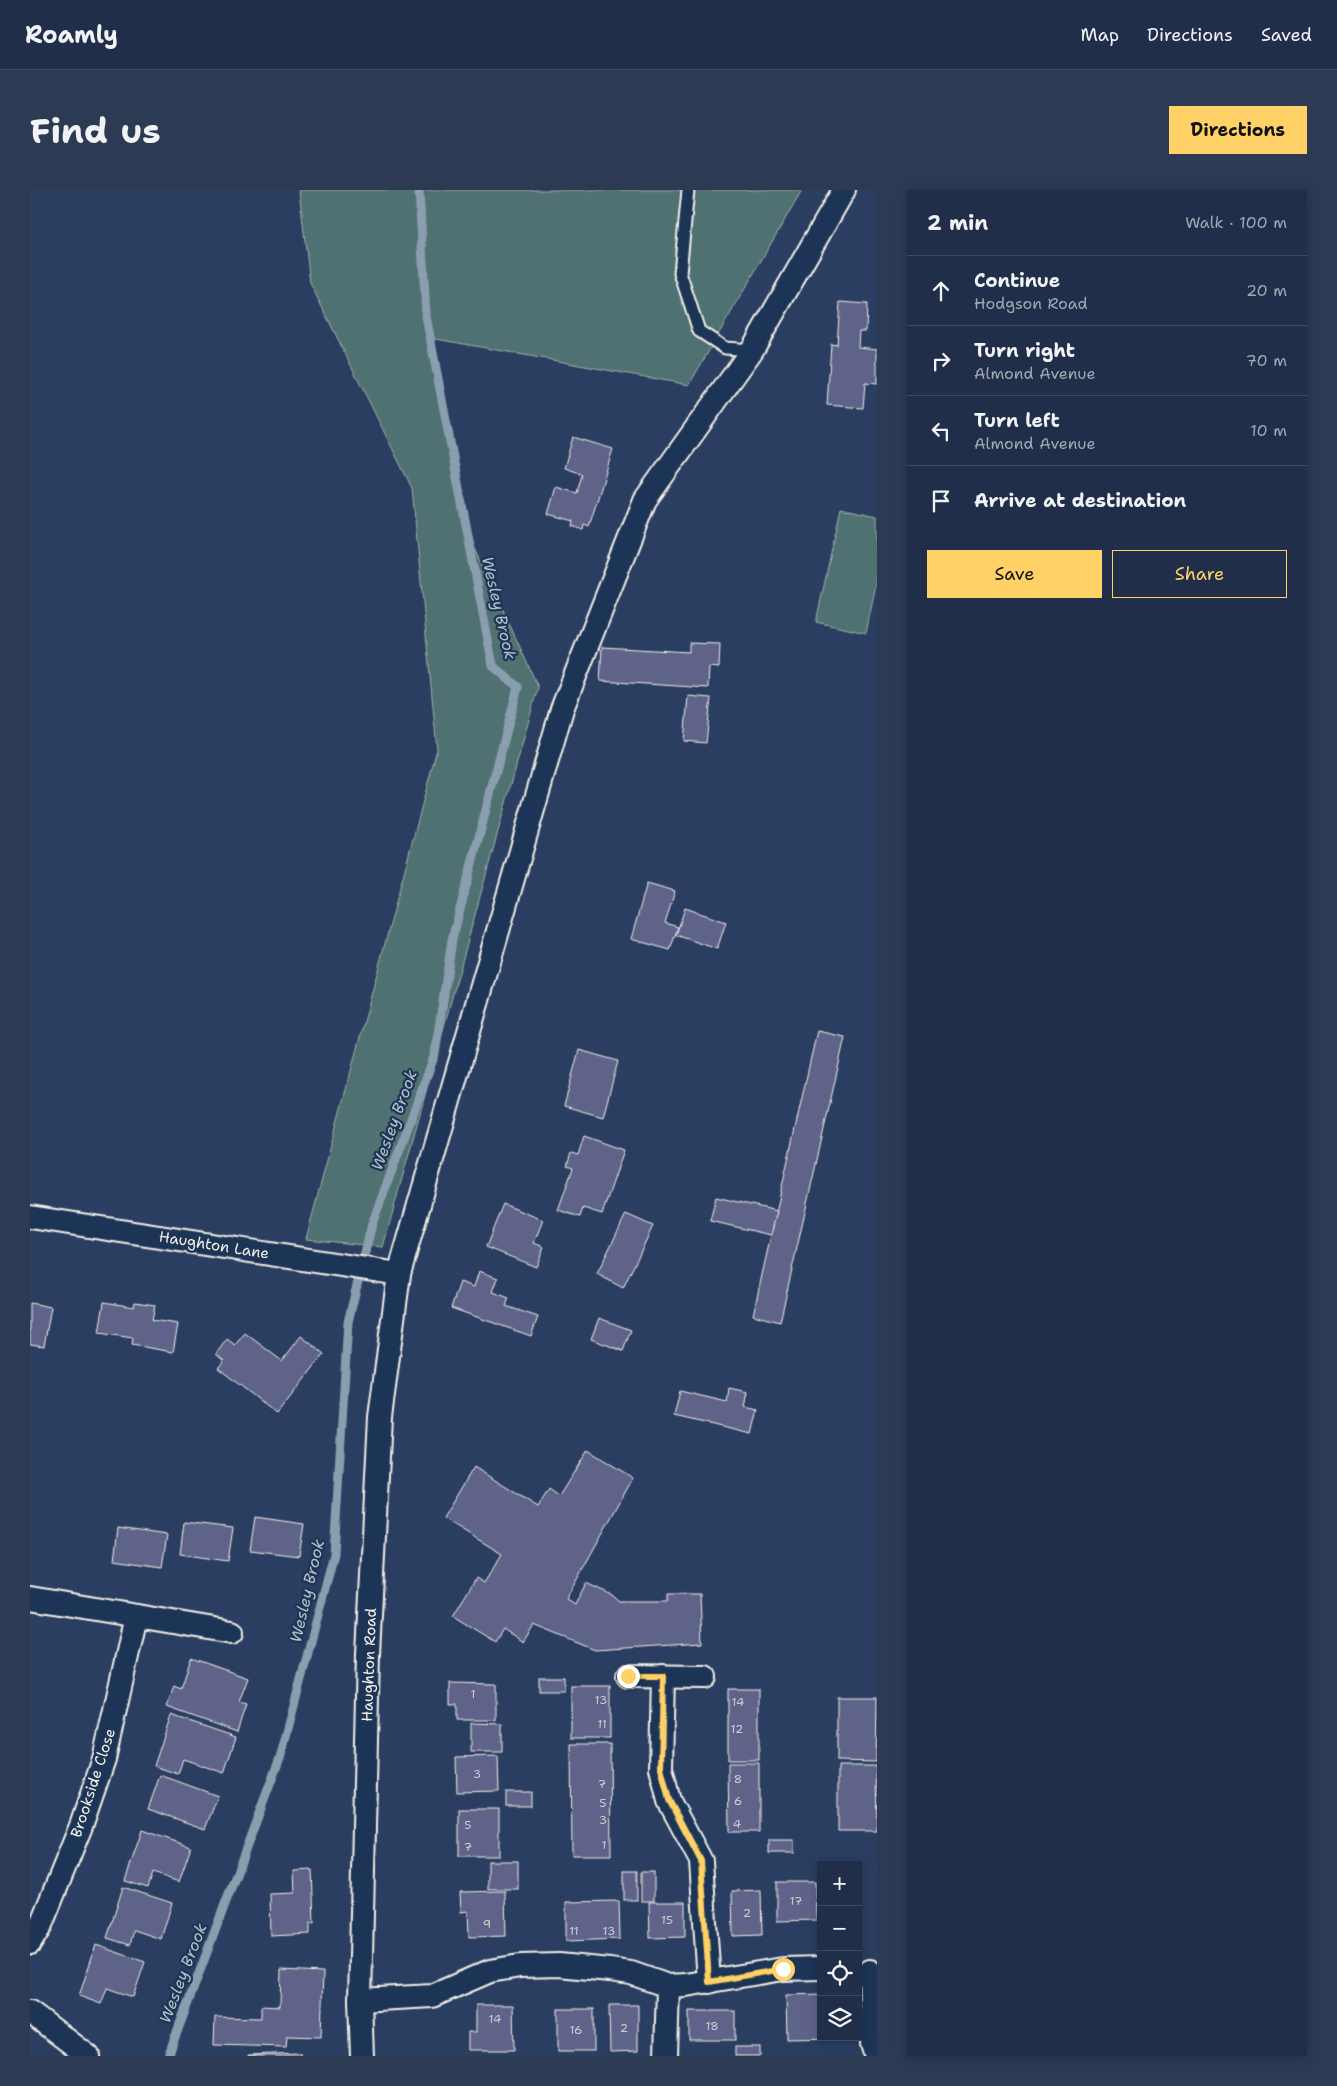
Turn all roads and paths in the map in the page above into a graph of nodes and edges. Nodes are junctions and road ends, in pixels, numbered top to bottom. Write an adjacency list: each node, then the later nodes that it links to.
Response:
1 (688, 190): 3 (lane)
2 (844, 190): 3 (street, Haughton Road)
3 (752, 350): 5 (street, Haughton Road)
4 (30, 1217): 5 (street, Haughton Lane)
5 (398, 1274): 17 (street, Haughton Road)
6 (30, 1598): 7 (street)
7 (136, 1616): 8 (street); 12 (street, Brookside Close)
8 (232, 1632)
9 (628, 1676): 10 (street)
10 (663, 1676): 11 (street); 15 (street)
11 (705, 1677)
12 (30, 1943)
13 (817, 1968): 15 (street)
14 (869, 1971): 22 (street)
15 (709, 1982): 16 (street)
16 (668, 1986): 17 (street); 21 (street)
17 (360, 2000): 20 (street, Haughton Road)
18 (30, 2012): 19 (street)
19 (88, 2056)
20 (362, 2056)
21 (666, 2056)
22 (876, 2056)

